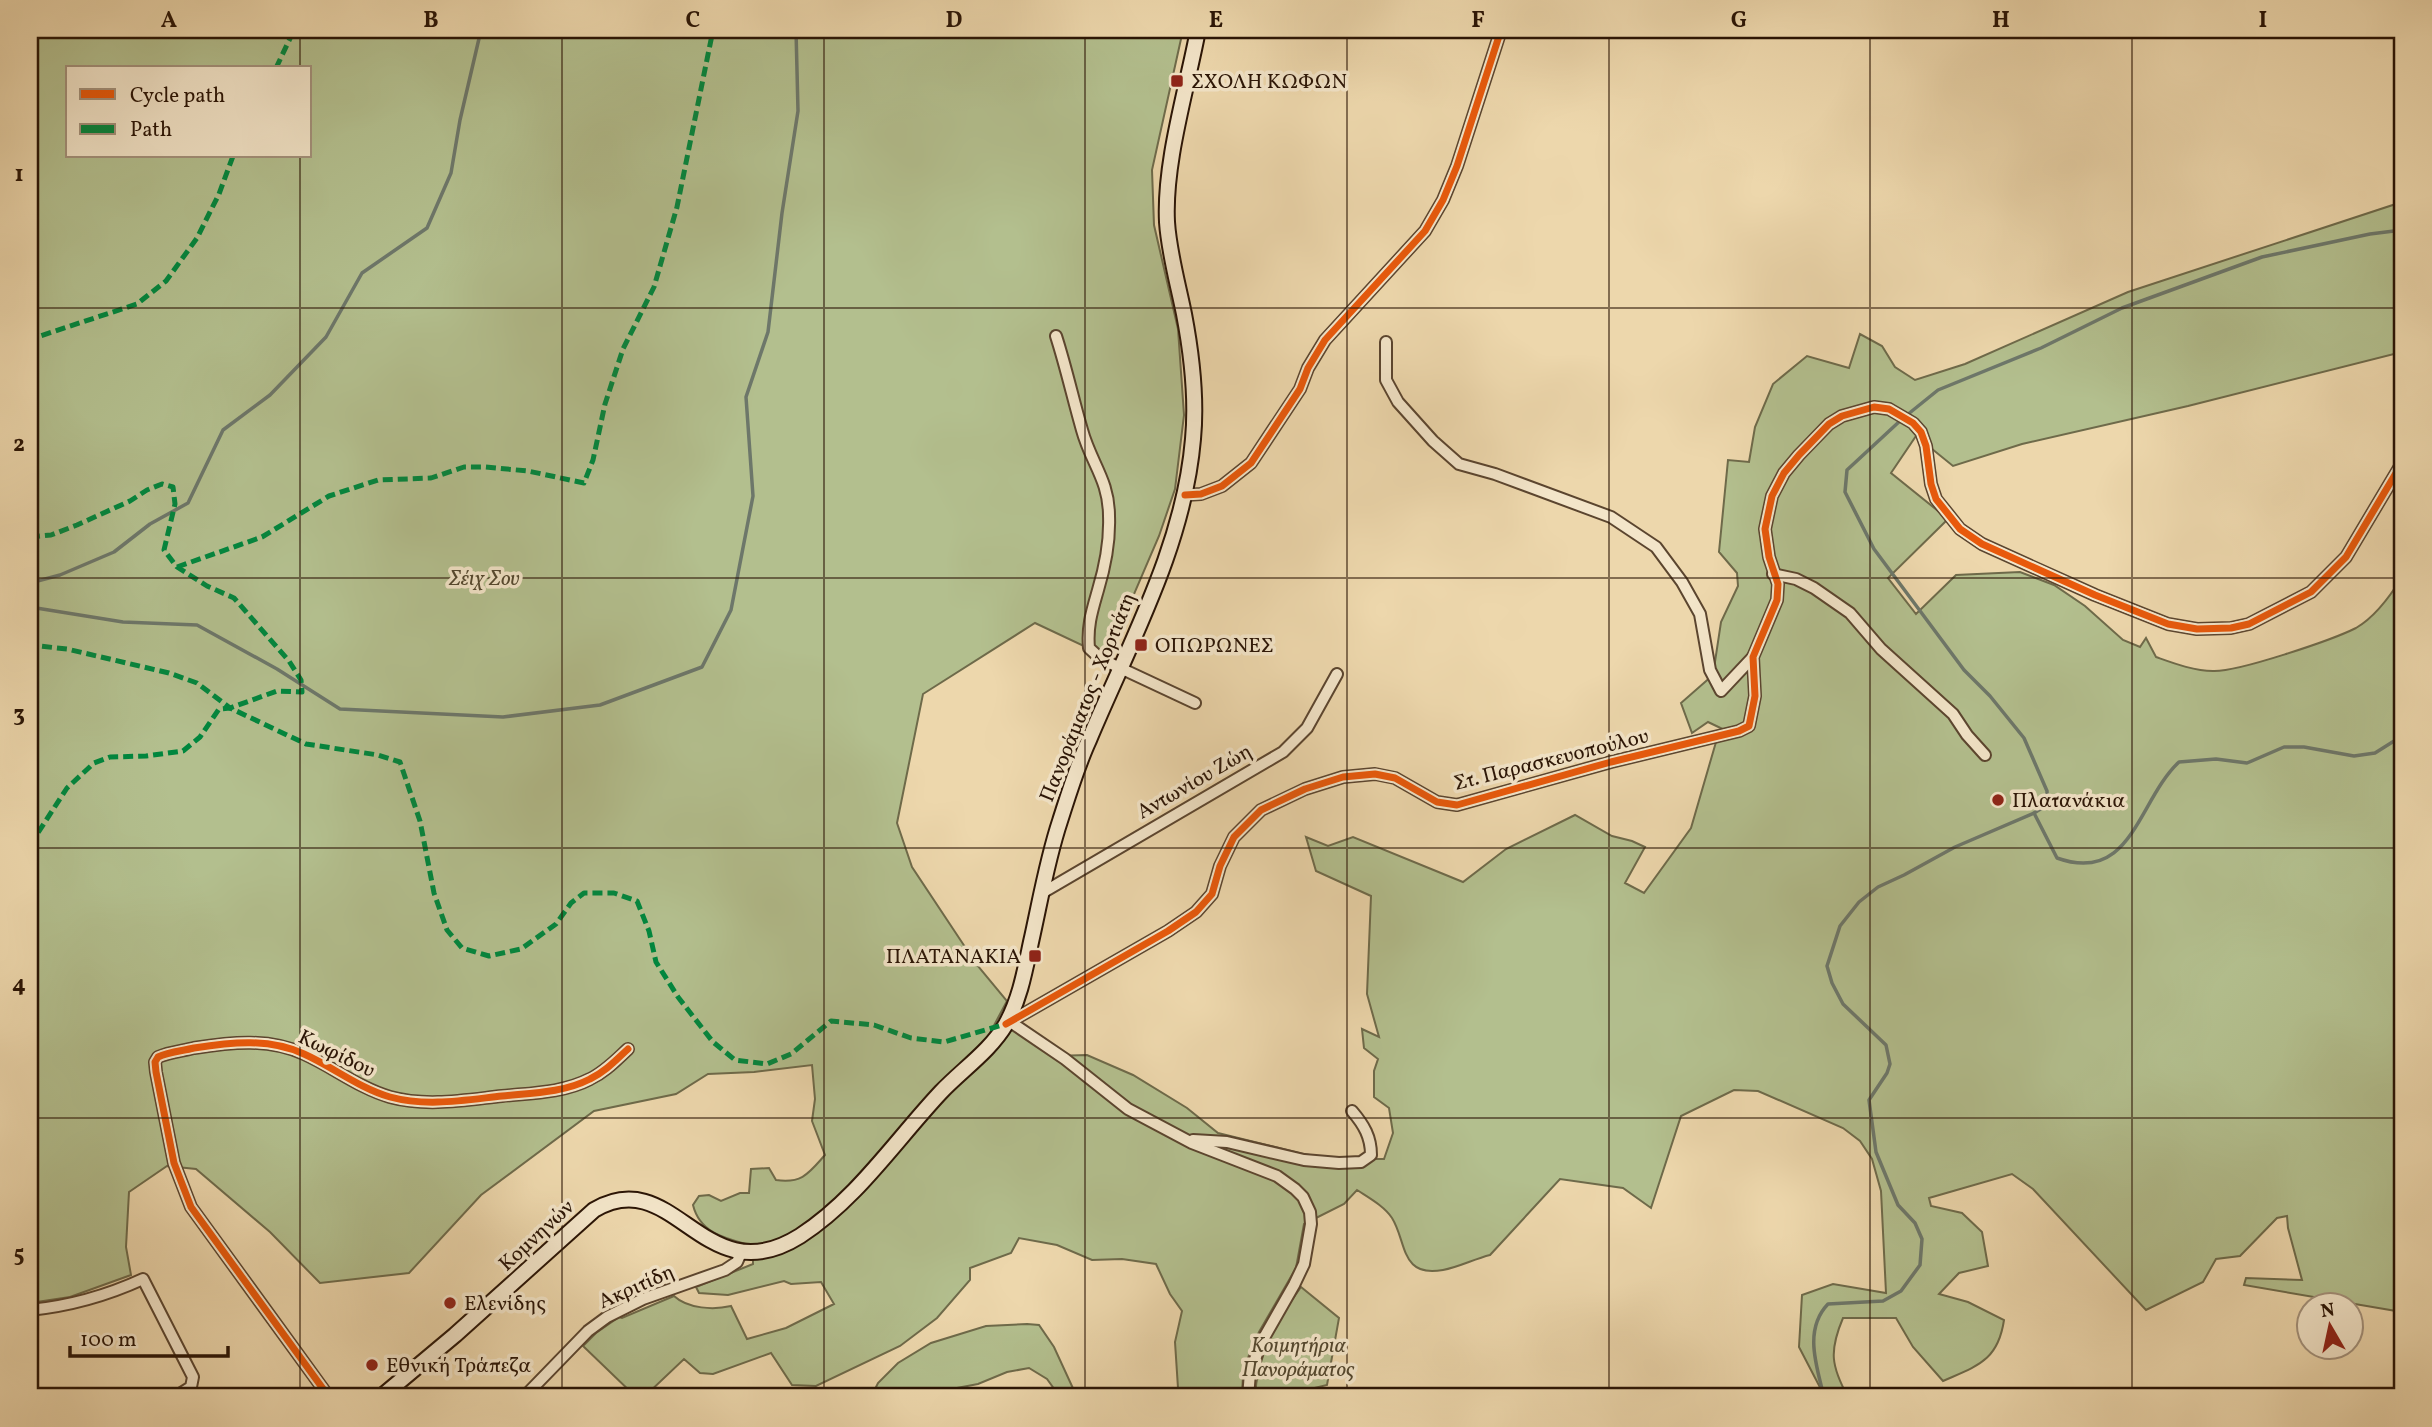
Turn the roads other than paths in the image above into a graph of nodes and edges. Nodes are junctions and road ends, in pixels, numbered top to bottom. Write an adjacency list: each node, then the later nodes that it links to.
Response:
1 (1198, 30): 6 (main road, Πανοράματος - Χορτιάτη)
2 (1500, 30): 6 (street)
3 (1056, 337): 9 (street)
4 (1386, 342): 8 (street)
5 (2402, 463): 7 (street, Στ. Παρασκευοπούλου)
6 (1185, 495): 9 (main road, Πανοράματος - Χορτιάτη)
7 (1773, 574): 8 (street, Στ. Παρασκευοπούλου); 12 (street)
8 (1753, 657): 14 (street, Στ. Παρασκευοπούλου)
9 (1121, 667): 11 (street); 13 (main road, Πανοράματος - Χορτιάτη)
10 (1337, 674): 13 (street, Αντωνίου Ζώη)
11 (1195, 703)
12 (1985, 755)
13 (1042, 893): 14 (main road, Πανοράματος - Χορτιάτη)
14 (1006, 1024): 17 (street); 18 (main road, Πανοράματος - Χορτιάτη)
15 (628, 1049): 21 (street, Κωφίδου)
16 (1352, 1111): 17 (street)
17 (1183, 1139): 24 (street)
18 (741, 1253): 22 (main road, Κομνηνών); 23 (street, Ακριτίδη)
19 (30, 1310): 20 (street)
20 (175, 1397)
21 (329, 1397)
22 (381, 1397)
23 (524, 1397)
24 (1248, 1397)

